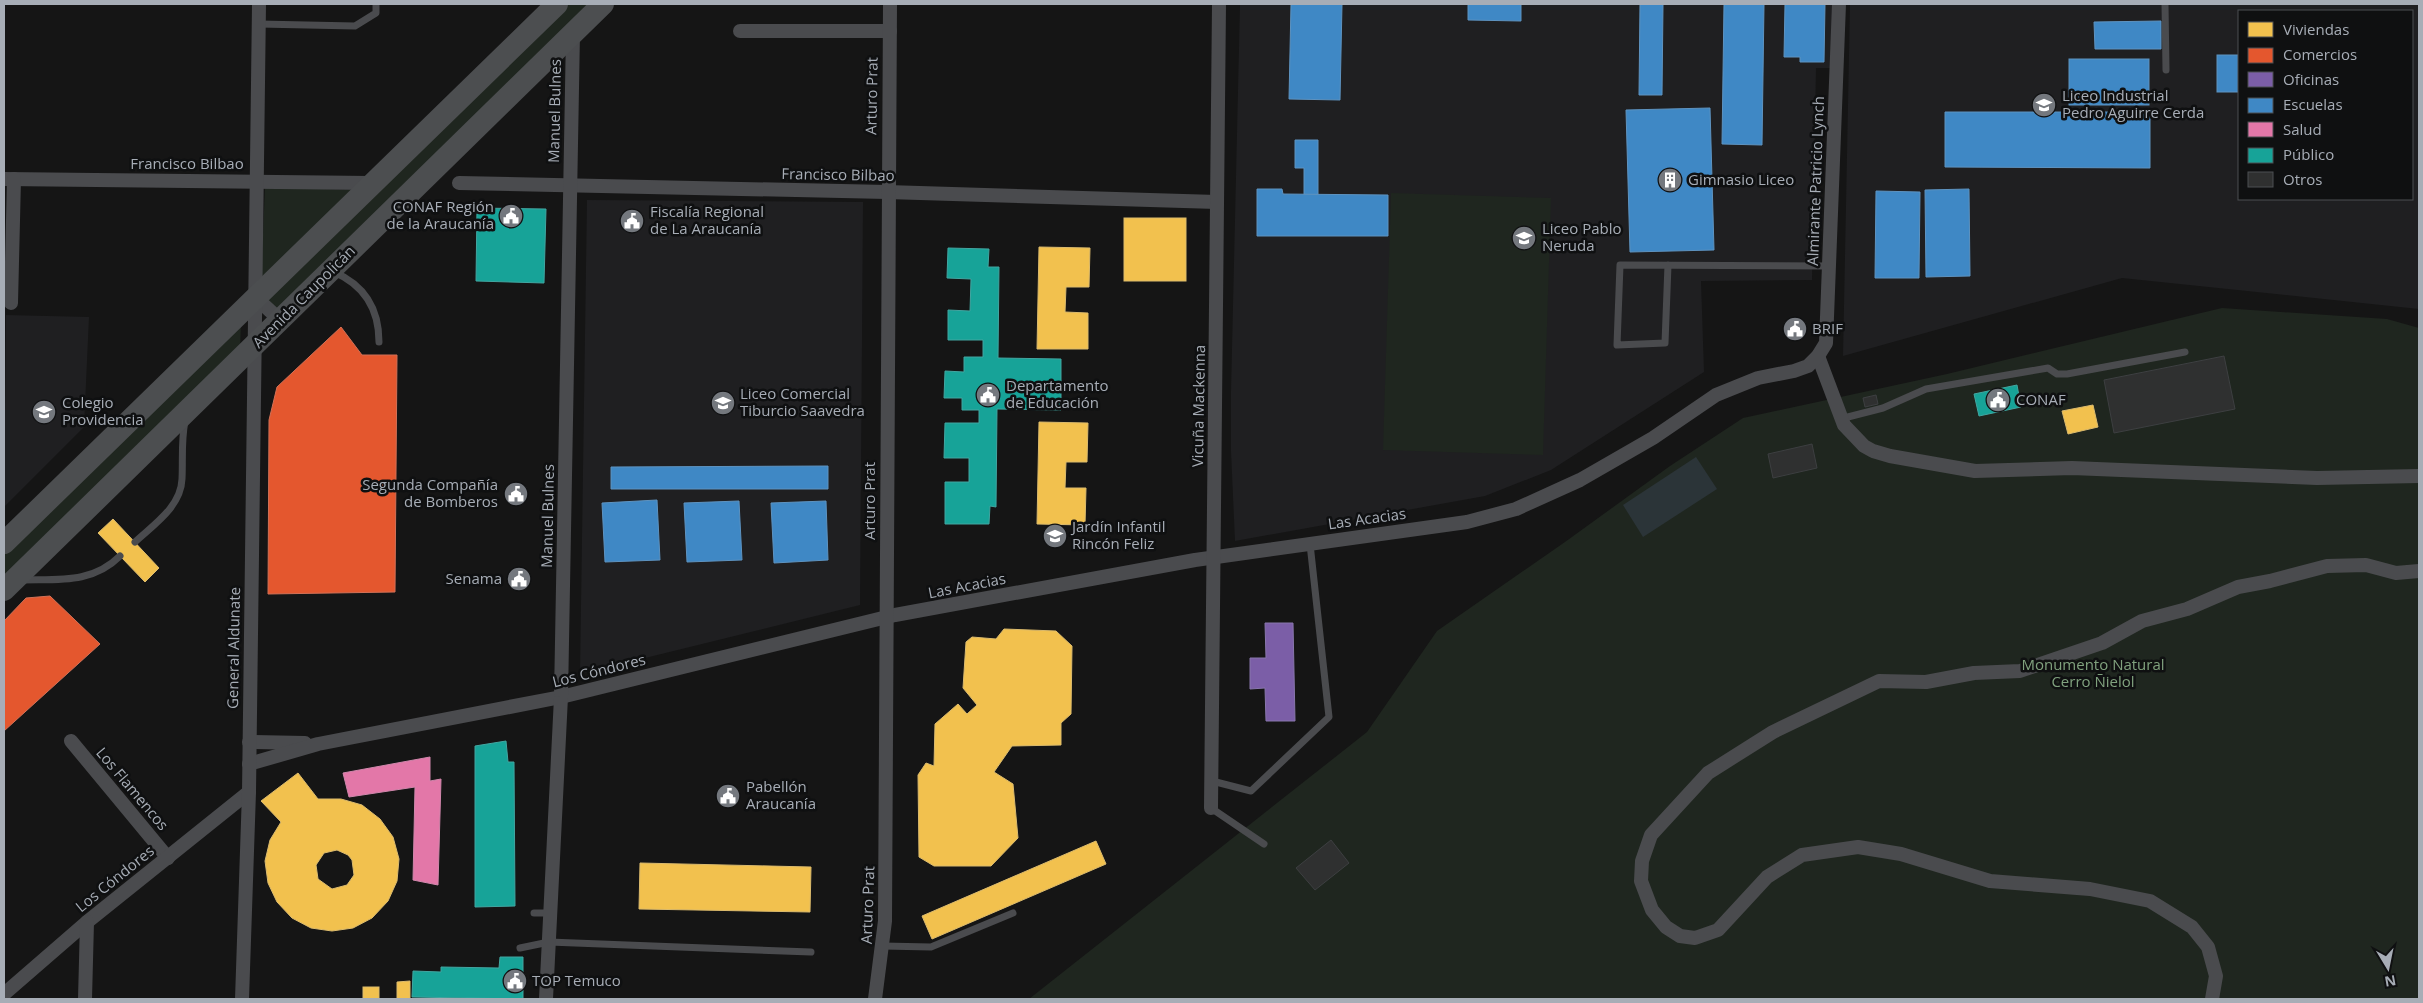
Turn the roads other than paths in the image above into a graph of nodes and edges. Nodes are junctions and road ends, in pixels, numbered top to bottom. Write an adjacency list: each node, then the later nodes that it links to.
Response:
1 (259, 4): 10 (street, General Aldunate)
2 (376, 4): 10 (lane)
3 (557, 4): 18 (main road)
4 (567, 4): 14 (main road)
5 (603, 4): 13 (main road, Avenida Caupolicán)
6 (890, 4): 12 (street, Arturo Prat)
7 (1219, 4): 22 (street, Vicuña Mackenna)
8 (1839, 4): 24 (street, Almirante Patricio Lynch)
9 (2165, 4): 15 (lane)
10 (259, 24): 17 (street, General Aldunate)
11 (740, 31): 12 (street)
12 (890, 31): 21 (street, Arturo Prat)
13 (573, 33): 14 (main road, Avenida Caupolicán); 20 (street, Manuel Bulnes)
14 (549, 57): 25 (main road, Avenida Caupolicán)
15 (2166, 70)
16 (9, 179): 17 (street, Francisco Bilbao); 27 (street)
17 (257, 181): 18 (street, Francisco Bilbao); 26 (street, General Aldunate)
18 (371, 183): 26 (main road)
19 (459, 183): 20 (street, Francisco Bilbao)
20 (569, 186): 21 (street, Francisco Bilbao); 44 (street, Manuel Bulnes)
21 (887, 192): 22 (street, Francisco Bilbao); 43 (street, Arturo Prat)
22 (1217, 202): 40 (street, Vicuña Mackenna)
23 (1668, 265): 23 (lane); 24 (lane)
24 (1830, 266): 32 (street, Almirante Patricio Lynch)
25 (331, 271): 28 (main road, Avenida Caupolicán); 29 (lane)
26 (254, 296): 28 (street); 30 (street, General Aldunate); 37 (main road)
27 (11, 303)
28 (281, 321): 30 (main road, Avenida Caupolicán)
29 (379, 342)
30 (253, 348): 33 (main road, Avenida Caupolicán); 46 (street, General Aldunate)
31 (2184, 352): 34 (lane)
32 (1818, 356): 34 (street); 38 (street, Las Acacias)
33 (188, 408): 36 (lane); 42 (main road, Avenida Caupolicán)
34 (1840, 419): 35 (street)
35 (2419, 476)
36 (135, 542)
37 (4, 543)
38 (1310, 544): 40 (street, Las Acacias); 49 (lane)
39 (120, 556): 42 (lane)
40 (1214, 557): 43 (street, Las Acacias); 49 (street, Vicuña Mackenna)
41 (2419, 571): 67 (street)
42 (9, 585)
43 (886, 617): 44 (street, Los Cóndores); 59 (street, Arturo Prat)
44 (561, 697): 47 (street, Los Cóndores); 56 (street, Manuel Bulnes)
45 (71, 741): 53 (street, Los Flamencos)
46 (249, 742): 47 (street, Los Cóndores); 48 (street, General Aldunate)
47 (318, 744): 48 (street, Los Cóndores)
48 (249, 764): 50 (street, General Aldunate)
49 (1212, 781): 51 (street, Vicuña Mackenna)
50 (249, 792): 53 (street, Los Cóndores); 65 (street, General Aldunate)
51 (1211, 808): 52 (lane)
52 (1264, 844)
53 (168, 858): 57 (street, Los Cóndores)
54 (1013, 912): 59 (lane)
55 (534, 913): 56 (lane)
56 (551, 913): 58 (street, Manuel Bulnes)
57 (87, 922): 62 (street, Los Cóndores); 64 (street)
58 (549, 942): 60 (lane); 61 (lane); 66 (street, Manuel Bulnes)
59 (883, 946): 63 (street, Arturo Prat)
60 (520, 948)
61 (811, 952)
62 (4, 994)
63 (875, 998)
64 (85, 999)
65 (242, 999)
66 (546, 999)
67 (2212, 999)

